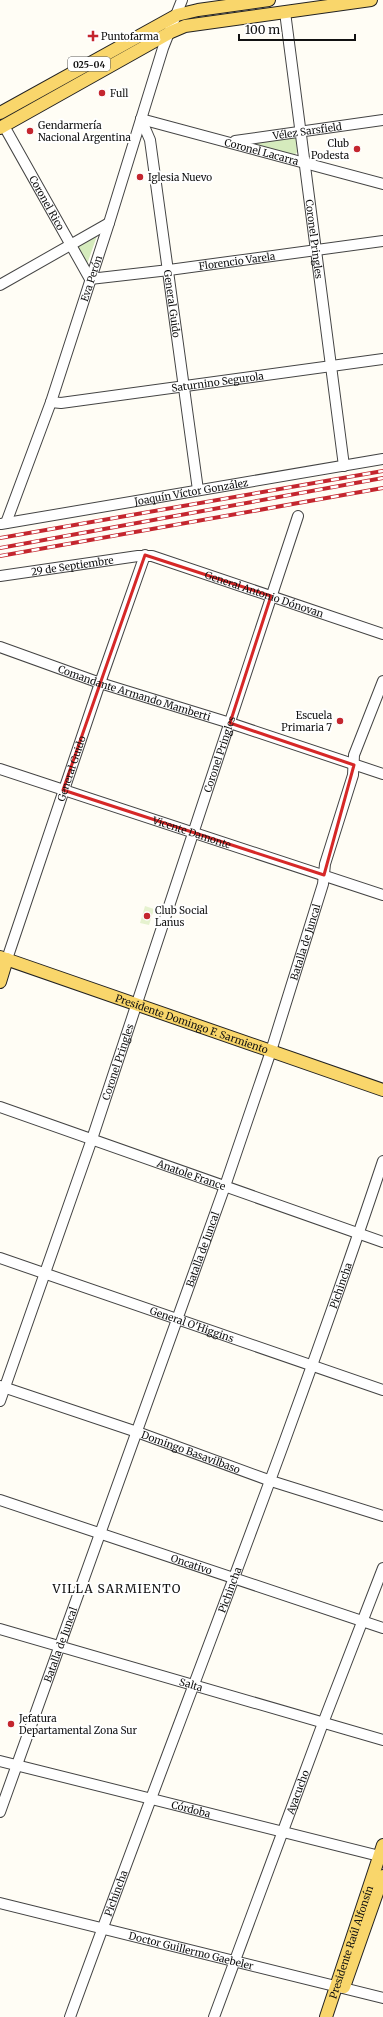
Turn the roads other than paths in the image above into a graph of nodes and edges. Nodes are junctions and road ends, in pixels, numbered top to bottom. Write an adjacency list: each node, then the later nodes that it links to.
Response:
1 (182, 0): 5 (street, Eva Perón)
2 (269, 0): 5 (main road, 025-04)
3 (371, 0): 4 (main road, 025-04)
4 (285, 12): 6 (main road, 025-04); 11 (street, Coronel Pringles)
5 (177, 15): 6 (street, Eva Perón); 7 (main road, 025-04)
6 (171, 32): 8 (street, Eva Perón); 10 (main road, 025-04)
7 (0, 113)
8 (141, 119): 12 (street, Coronel Lacarra); 15 (street, Eva Perón); 19 (street, General Guido)
9 (383, 120): 11 (street, Vélez Sarsfield)
10 (2, 127): 17 (street, Coronel Rico)
11 (300, 132): 12 (street, Vélez Sarsfield); 13 (street, Coronel Pringles)
12 (231, 142): 13 (street, Coronel Lacarra)
13 (304, 162): 14 (street, Coronel Lacarra); 18 (street, Coronel Pringles)
14 (383, 184)
15 (109, 223): 17 (street); 20 (street, Eva Perón)
16 (383, 242): 18 (street, Florencio Varela)
17 (70, 246): 20 (street, Coronel Rico); 21 (street)
18 (315, 250): 19 (street, Florencio Varela); 23 (street, Coronel Pringles)
19 (169, 270): 20 (street, Florencio Varela); 24 (street, General Guido)
20 (90, 278): 25 (street, Eva Perón)
21 (0, 284)
22 (383, 359): 23 (street, Saturnino Segurola)
23 (331, 366): 24 (street, Saturnino Segurola); 27 (street, Coronel Pringles)
24 (183, 386): 25 (street, Saturnino Segurola); 28 (street, General Guido)
25 (51, 402): 31 (street, Eva Perón)
26 (383, 459): 27 (street, Joaquín Víctor González)
27 (344, 466): 28 (street, Joaquín Víctor González)
28 (198, 490): 31 (street, Joaquín Víctor González)
29 (0, 513): 31 (street)
30 (298, 516): 34 (street, Coronel Pringles)
31 (3, 524)
32 (145, 555): 33 (street, 29 de Septiembre); 34 (street, General Antonio Dónovan); 38 (street, General Guido)
33 (0, 576)
34 (271, 596): 35 (street, General Antonio Dónovan); 39 (street, Coronel Pringles)
35 (383, 634)
36 (0, 647): 38 (street, Comandante Armando Mamberti)
37 (383, 680): 40 (street, Batalla de Juncal)
38 (100, 683): 39 (street, Comandante Armando Mamberti); 43 (street, General Guido)
39 (230, 722): 40 (street, Comandante Armando Mamberti); 44 (street, Coronel Pringles)
40 (354, 765): 42 (street, Comandante Armando Mamberti); 45 (street, Batalla de Juncal)
41 (0, 769): 43 (street, Vicente Damonte)
42 (383, 774)
43 (64, 790): 44 (street, Vicente Damonte); 47 (street, General Guido)
44 (192, 832): 45 (street, Vicente Damonte); 49 (street, Coronel Pringles)
45 (324, 875): 46 (street, Vicente Damonte); 50 (street, Batalla de Juncal)
46 (383, 895)
47 (4, 958): 48 (main road, General Guido); 49 (main road, Presidente Domingo F. Sarmiento)
48 (0, 982)
49 (136, 1003): 50 (main road, Presidente Domingo F. Sarmiento); 53 (street, Coronel Pringles)
50 (271, 1052): 51 (main road, Presidente Domingo F. Sarmiento); 55 (street, Batalla de Juncal)
51 (383, 1090)
52 (0, 1107): 53 (street, Anatole France)
53 (92, 1139): 55 (street, Anatole France); 59 (street, Coronel Pringles)
54 (383, 1161): 56 (street, Pichincha)
55 (225, 1186): 56 (street, Anatole France); 60 (street, Batalla de Juncal)
56 (359, 1234): 57 (street, Anatole France); 61 (street, Pichincha)
57 (383, 1242)
58 (0, 1258): 59 (street, General O'Higgins)
59 (45, 1274): 60 (street, General O'Higgins); 62 (street, Coronel Pringles)
60 (177, 1320): 61 (street, General O'Higgins); 65 (street, Batalla de Juncal)
61 (312, 1366): 63 (street, General O'Higgins); 66 (street, Pichincha)
62 (2, 1386): 64 (street, Coronel Pringles); 65 (street, Domingo Basavilbaso)
63 (383, 1390)
64 (0, 1401)
65 (137, 1432): 66 (street, Domingo Basavilbaso); 69 (street, Batalla de Juncal)
66 (271, 1481): 68 (street, Domingo Basavilbaso); 71 (street, Pichincha)
67 (0, 1500): 69 (street, Oncativo)
68 (383, 1516)
69 (100, 1532): 71 (street, Oncativo); 75 (street, Batalla de Juncal)
70 (383, 1568): 72 (street, Ayacucho)
71 (234, 1578): 72 (street, Oncativo); 76 (street, Pichincha)
72 (362, 1621): 74 (street, Oncativo); 77 (street, Ayacucho)
73 (0, 1628): 75 (street, Salta)
74 (383, 1628)
75 (60, 1645): 76 (street, Salta); 80 (street, Batalla de Juncal)
76 (194, 1684): 77 (street, Salta); 81 (street, Pichincha)
77 (323, 1722): 78 (street, Salta); 83 (street, Ayacucho)
78 (383, 1740)
79 (0, 1761): 80 (street, Córdoba)
80 (18, 1765): 81 (street, Córdoba); 82 (street, Batalla de Juncal)
81 (150, 1799): 83 (street, Córdoba); 87 (street, Pichincha)
82 (0, 1812)
83 (283, 1831): 84 (street, Córdoba); 88 (street, Ayacucho)
84 (382, 1852): 89 (main road, Presidente Raúl Alfonsín)
85 (383, 1876): 89 (main road, Presidente Raúl Alfonsín)
86 (0, 1903): 87 (street, Doctor Guillermo Gaebeler)
87 (102, 1929): 88 (street, Doctor Guillermo Gaebeler); 91 (street, Pichincha)
88 (233, 1962): 89 (street, Doctor Guillermo Gaebeler); 92 (street, Ayacucho)
89 (340, 1987): 90 (street, Doctor Guillermo Gaebeler); 93 (main road, Presidente Raúl Alfonsín); 94 (main road, Presidente Raúl Alfonsín)
90 (383, 1998)
91 (70, 2017)
92 (214, 2017)
93 (326, 2017)
94 (335, 2017)

